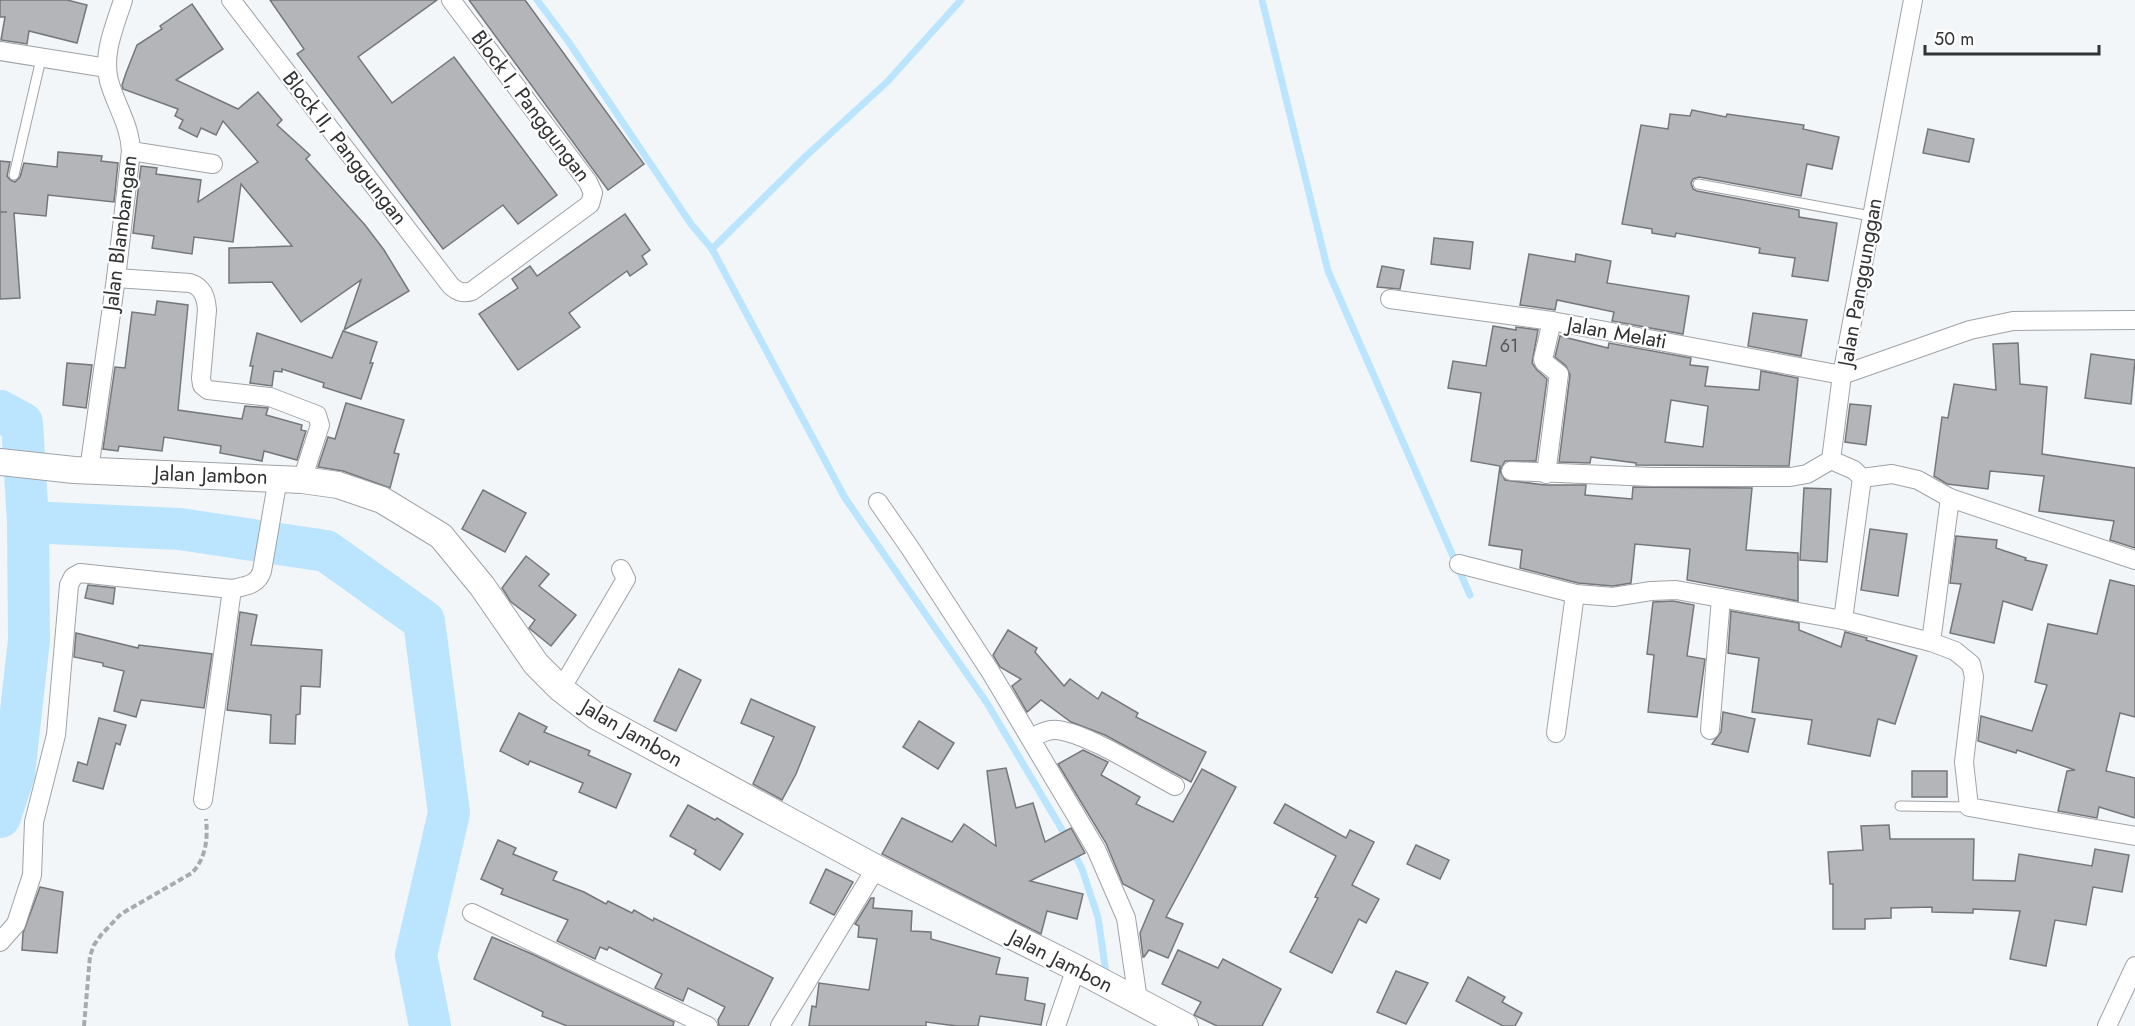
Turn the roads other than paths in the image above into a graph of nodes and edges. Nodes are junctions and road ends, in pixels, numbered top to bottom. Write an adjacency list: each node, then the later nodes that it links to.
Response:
1 (123, 0): 7 (street, Jalan Blambangan)
2 (231, 0): 14 (street, Block II, Panggungan)
3 (451, 0): 14 (street, Block I, Panggungan)
4 (1913, 0): 12 (street, Jalan Panggunggan)
5 (0, 51): 6 (street)
6 (41, 59): 7 (street); 10 (lane)
7 (107, 68): 8 (street, Jalan Blambangan)
8 (130, 151): 9 (street); 13 (street, Jalan Blambangan)
9 (213, 164)
10 (14, 175)
11 (1698, 184): 12 (lane)
12 (1871, 216): 18 (street, Jalan Panggunggan)
13 (116, 278): 21 (street, Jalan Blambangan); 25 (street)
14 (461, 293)
15 (1390, 299): 17 (street)
16 (2135, 320): 18 (street, Jalan Panggunggan)
17 (1552, 321): 18 (street, Jalan Melati); 23 (street, Jalan Melati)
18 (1842, 375): 19 (street)
19 (1832, 460): 23 (street); 24 (street)
20 (0, 462): 21 (main road, Jalan Jambon)
21 (81, 470): 25 (main road, Jalan Jambon)
22 (1511, 471): 23 (street)
23 (1546, 474)
24 (1862, 478): 26 (street); 34 (street)
25 (290, 479): 31 (street); 36 (main road, Jalan Jambon)
26 (1950, 498): 28 (street); 35 (street)
27 (878, 502): 39 (street)
28 (2135, 560)
29 (1459, 564): 32 (street)
30 (621, 569): 36 (street)
31 (232, 589): 41 (street); 47 (street)
32 (1575, 594): 33 (street); 38 (street)
33 (1721, 598): 34 (street); 37 (street)
34 (1843, 620): 35 (street)
35 (1931, 642): 43 (street)
36 (561, 689): 45 (main road, Jalan Jambon)
37 (1710, 730)
38 (1556, 733)
39 (1031, 738): 40 (street); 50 (street)
40 (1175, 786)
41 (203, 800)
42 (1900, 806): 43 (lane)
43 (1969, 807): 44 (street)
44 (2135, 836)
45 (876, 868): 49 (main road, Jalan Jambon); 52 (street)
46 (472, 913): 51 (street)
47 (0, 942)
48 (2135, 966): 55 (street)
49 (1076, 968): 50 (main road, Jalan Jambon); 53 (street)
50 (1138, 1000): 54 (main road, Jalan Jambon)
51 (708, 1026)
52 (780, 1026)
53 (1056, 1026)
54 (1185, 1026)
55 (2107, 1026)

